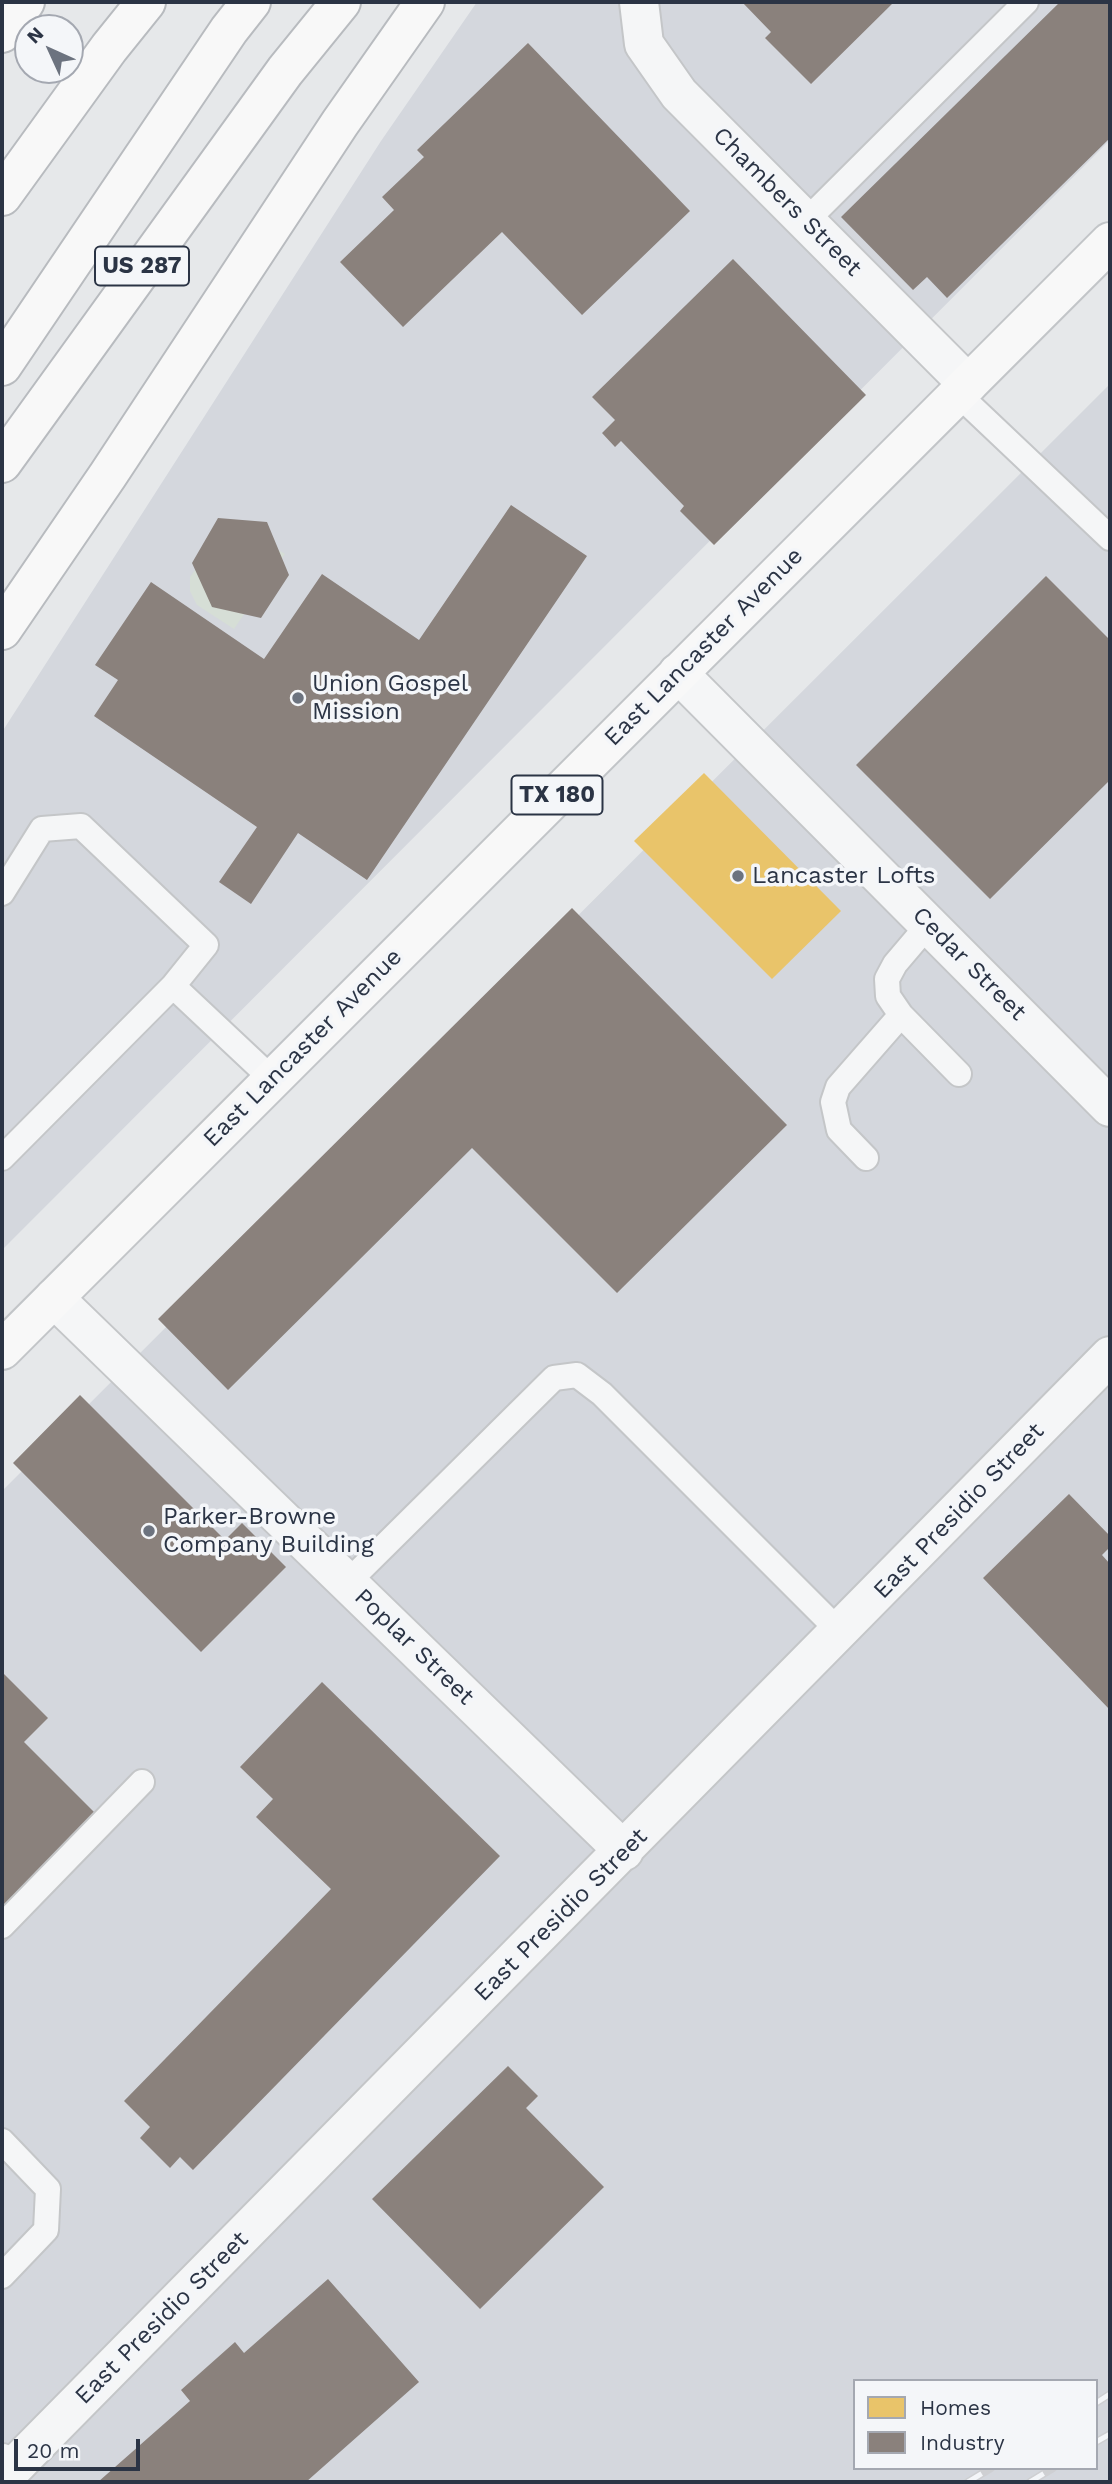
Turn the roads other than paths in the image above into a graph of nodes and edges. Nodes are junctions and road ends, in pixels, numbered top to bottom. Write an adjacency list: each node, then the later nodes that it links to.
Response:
1 (24, 2): 8 (main road)
2 (146, 2): 9 (main road)
3 (341, 2): 14 (main road, US 287)
4 (425, 2): 16 (main road)
5 (639, 2): 10 (street, Chambers Street)
6 (1026, 2): 10 (lane)
7 (240, 16): 12 (main road)
8 (2, 33)
9 (2, 196)
10 (806, 221): 13 (street, Chambers Street)
11 (1110, 242): 13 (main road, East Lancaster Avenue / TX 180)
12 (2, 366)
13 (963, 389): 15 (lane); 17 (main road, East Lancaster Avenue / TX 180)
14 (2, 463)
15 (1110, 538)
16 (2, 630)
17 (678, 673): 19 (street, Cedar Street); 23 (main road, East Lancaster Avenue / TX 180)
18 (2, 893): 20 (lane)
19 (929, 924): 21 (lane); 24 (street, Cedar Street)
20 (173, 986): 23 (lane); 25 (lane)
21 (901, 1015): 22 (lane); 26 (lane)
22 (959, 1074)
23 (272, 1079): 27 (main road, East Lancaster Avenue / TX 180)
24 (1110, 1107)
25 (2, 1158)
26 (866, 1158)
27 (54, 1298): 28 (main road, East Lancaster Avenue / TX 180); 30 (street, Poplar Street)
28 (2, 1348)
29 (1110, 1356): 31 (street, East Presidio Street)
30 (348, 1582): 31 (lane); 33 (street, Poplar Street)
31 (840, 1632): 33 (street, East Presidio Street)
32 (142, 1782): 34 (lane)
33 (624, 1851): 37 (street, East Presidio Street)
34 (2, 1926)
35 (2, 2140): 36 (lane)
36 (2, 2276)
37 (4, 2471)

